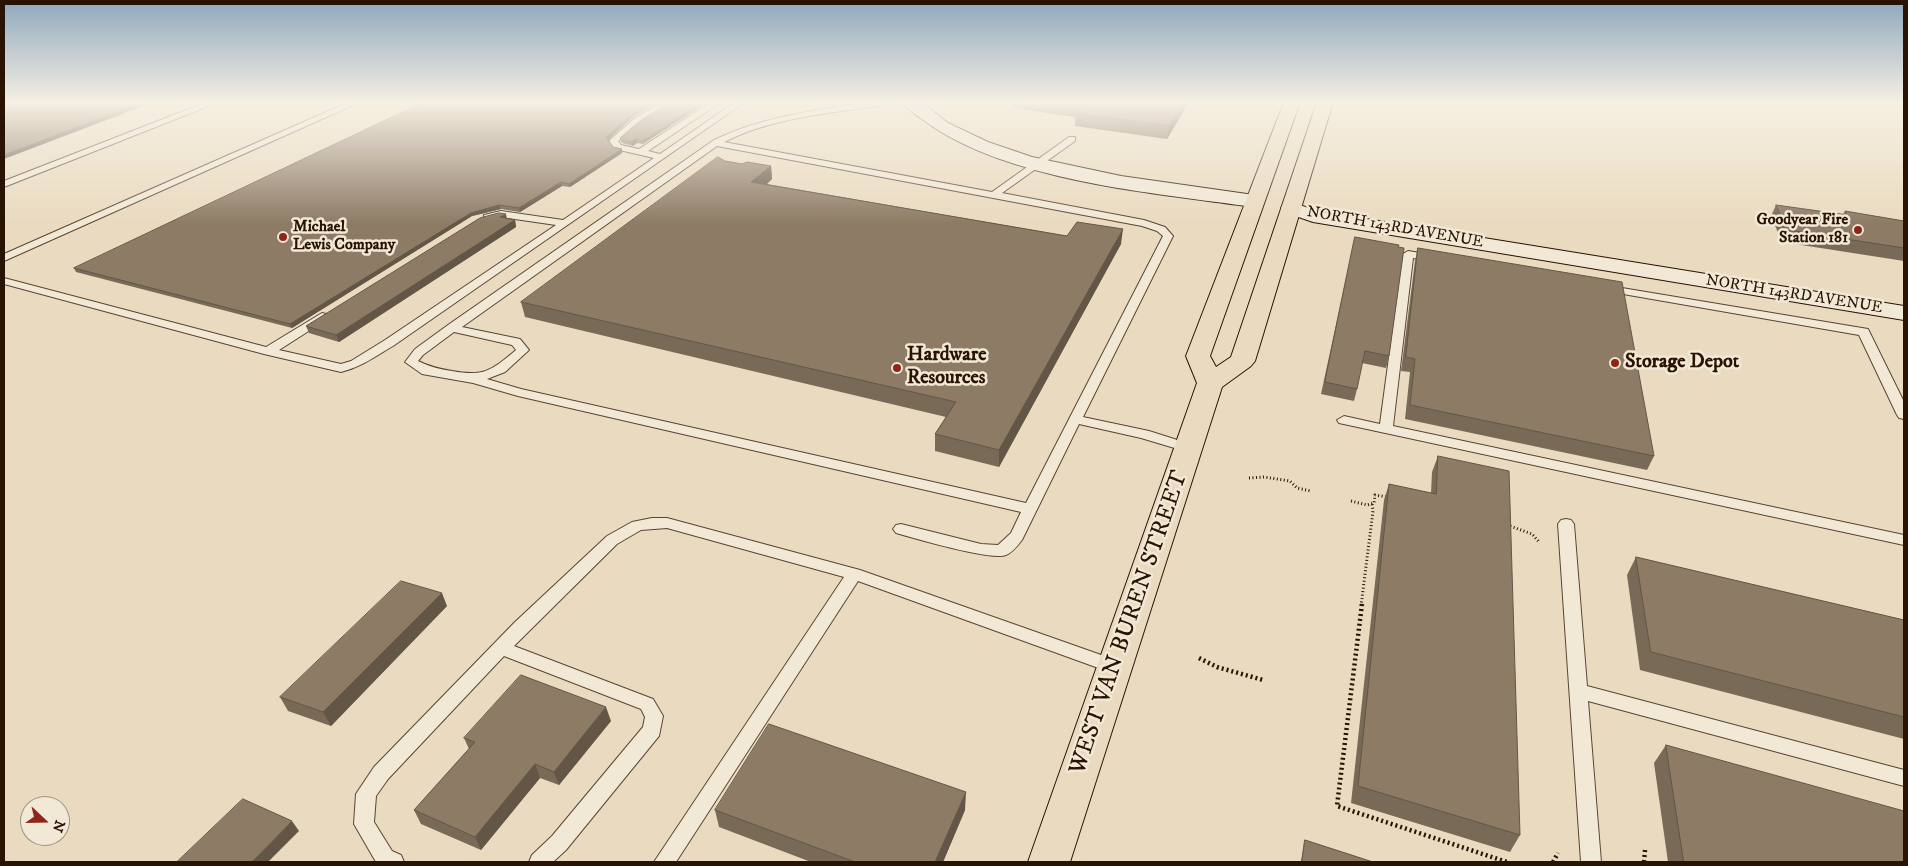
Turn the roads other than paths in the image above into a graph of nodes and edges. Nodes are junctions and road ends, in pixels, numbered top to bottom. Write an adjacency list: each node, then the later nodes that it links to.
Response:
1 (111, 142): 14 (lane)
2 (265, 142): 20 (lane)
3 (613, 142): 11 (lane)
4 (655, 142): 11 (lane)
5 (683, 142): 12 (lane)
6 (976, 142): 13 (street)
7 (1067, 142): 13 (lane)
8 (1276, 142): 16 (main road)
9 (1312, 142): 17 (main road)
10 (716, 143): 15 (lane); 27 (lane)
11 (639, 153): 12 (lane)
12 (662, 157): 19 (lane)
13 (1038, 164): 15 (lane); 16 (street)
14 (4, 184)
15 (992, 196): 32 (lane)
16 (1254, 201): 17 (main road); 30 (main road)
17 (1292, 208): 24 (street, NORTH 143RD AVENUE); 26 (street, NORTH 143RD AVENUE); 30 (main road)
18 (477, 220): 19 (lane)
19 (564, 223): 28 (lane)
20 (4, 258)
21 (1446, 261): 34 (lane)
22 (4, 281): 28 (lane)
23 (1592, 286): 31 (lane)
24 (1904, 301)
25 (334, 309): 28 (lane)
26 (1904, 313)
27 (452, 328): 29 (lane); 29 (lane)
28 (268, 351)
29 (475, 379): 36 (lane)
30 (1210, 383): 35 (main road, WEST VAN BUREN STREET)
31 (1904, 414)
32 (1075, 419): 35 (lane); 36 (lane)
33 (1344, 420): 34 (lane)
34 (1386, 429): 39 (lane)
35 (1188, 448): 42 (main road, WEST VAN BUREN STREET)
36 (1031, 509): 38 (lane)
37 (1566, 524): 43 (lane)
38 (901, 529)
39 (1904, 540)
40 (854, 574): 41 (lane); 42 (lane); 47 (lane)
41 (501, 648): 45 (lane); 46 (lane)
42 (1115, 667): 48 (main road, WEST VAN BUREN STREET)
43 (1578, 691): 44 (lane); 49 (lane)
44 (1904, 778)
45 (394, 862)
46 (540, 862)
47 (664, 862)
48 (1049, 862)
49 (1591, 862)

